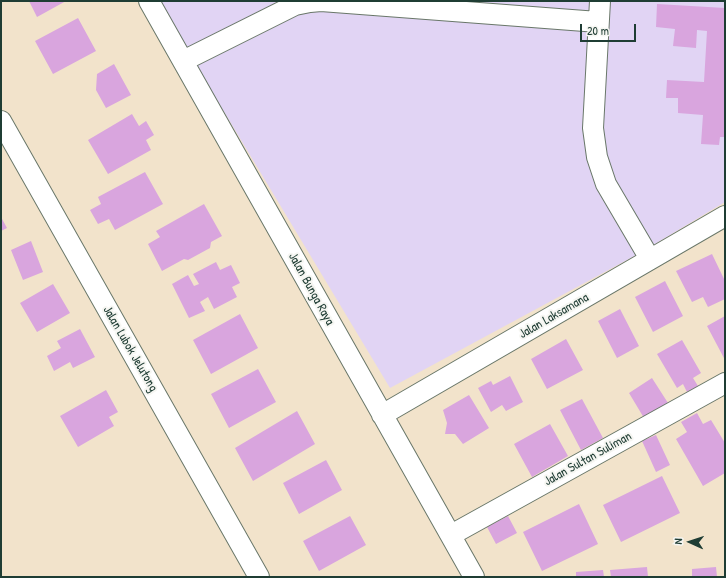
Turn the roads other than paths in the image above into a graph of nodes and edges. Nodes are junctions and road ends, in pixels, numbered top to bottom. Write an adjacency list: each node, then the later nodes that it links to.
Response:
1 (149, 1): 5 (street, Jalan Bunga Raya)
2 (321, 1): 4 (street); 5 (street)
3 (600, 1): 4 (street)
4 (598, 22): 8 (street)
5 (183, 61): 10 (street, Jalan Bunga Raya)
6 (1, 121): 12 (street, Jalan Lubok Jelutong)
7 (725, 216): 8 (street, Jalan Laksamana)
8 (650, 259): 10 (street, Jalan Laksamana)
9 (725, 383): 11 (street, Jalan Sultan Suliman)
10 (382, 415): 11 (street, Jalan Bunga Raya)
11 (451, 535): 13 (street, Jalan Bunga Raya)
12 (259, 577)
13 (474, 577)

